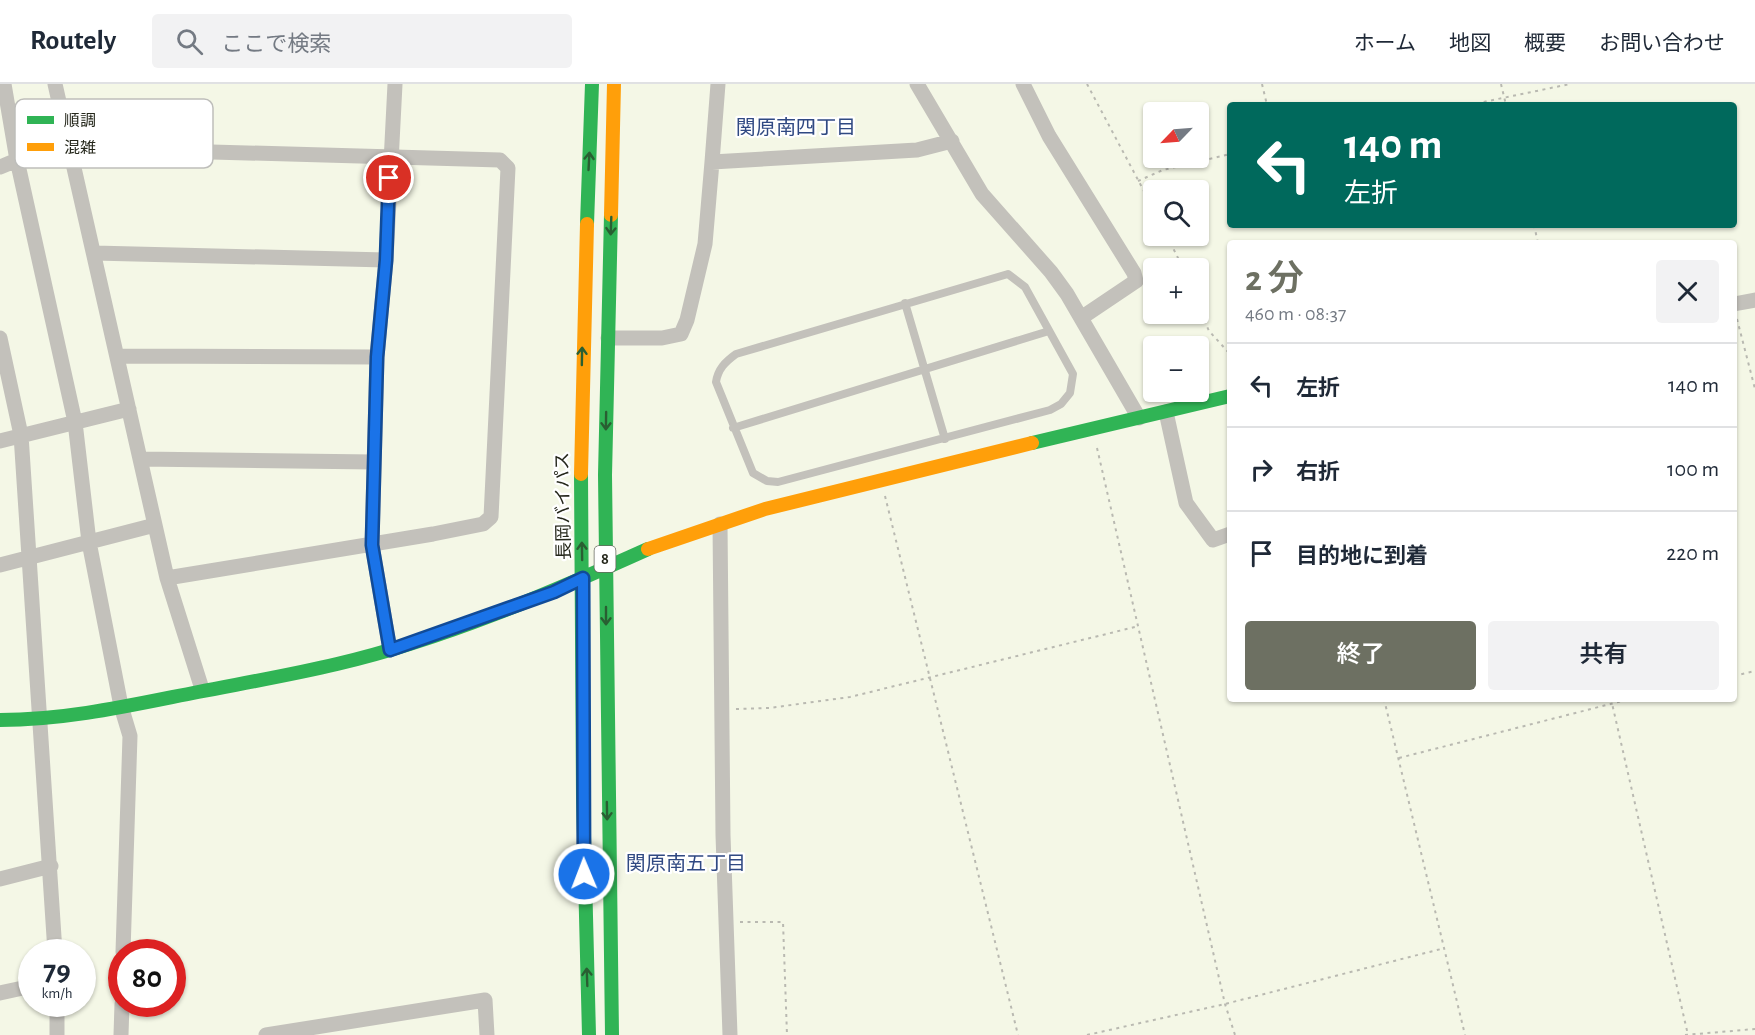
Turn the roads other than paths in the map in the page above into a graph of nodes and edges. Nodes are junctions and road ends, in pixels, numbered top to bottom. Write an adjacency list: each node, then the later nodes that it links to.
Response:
1 (4, 84): 11 (street)
2 (55, 84): 9 (street)
3 (395, 84): 13 (street)
4 (592, 84): 51 (main road, 長岡バイパス / 8, one-way to 4)
5 (614, 84): 27 (main road, 8, one-way to 27)
6 (718, 84): 15 (street)
7 (917, 84): 10 (street)
8 (1023, 84): 24 (street)
9 (59, 99)
10 (952, 141): 15 (street); 24 (street)
11 (15, 148)
12 (213, 152): 13 (street)
13 (390, 158): 20 (street); 46 (street)
14 (15, 161): 16 (street)
15 (712, 162): 27 (street)
16 (0, 167)
17 (19, 168): 35 (street)
18 (75, 168): 19 (street)
19 (94, 253): 20 (street); 28 (street)
20 (386, 260): 29 (street)
21 (1755, 300): 23 (street)
22 (905, 303): 25 (lane); 30 (lane); 36 (lane)
23 (1737, 308)
24 (1081, 318): 34 (street)
25 (1049, 331): 30 (lane); 38 (lane)
26 (0, 338): 37 (street)
27 (608, 338): 49 (main road, 8, one-way to 49)
28 (118, 356): 29 (street); 32 (street)
29 (377, 357): 41 (street)
30 (925, 368): 36 (lane); 38 (lane)
31 (1227, 397): 33 (main road)
32 (129, 409): 35 (street); 40 (street)
33 (1166, 412): 34 (main road); 44 (street)
34 (1139, 418): 42 (main road)
35 (75, 422): 37 (street); 45 (street)
36 (733, 428): 38 (lane)
37 (21, 435): 39 (street); 47 (street)
38 (945, 439)
39 (0, 441)
40 (141, 459): 41 (street); 43 (street)
41 (374, 462): 46 (street)
42 (720, 524): 49 (main road); 74 (street)
43 (155, 525): 45 (street); 50 (street)
44 (1227, 535)
45 (89, 542): 47 (street); 54 (street)
46 (372, 545): 50 (street); 52 (street)
47 (30, 559): 48 (street); 56 (street)
48 (0, 564)
49 (605, 568): 51 (main road); 61 (main road, 8, one-way to 61)
50 (167, 578): 53 (street)
51 (583, 578): 52 (main road); 71 (main road, 長岡バイパス / 8, one-way to 51)
52 (390, 650): 53 (main road)
53 (202, 690): 54 (main road)
54 (121, 706): 56 (main road); 60 (street)
55 (0, 720): 56 (main road)
56 (39, 720): 57 (street)
57 (51, 866): 58 (street); 59 (street)
58 (0, 879)
59 (54, 939)
60 (123, 939)
61 (610, 951): 72 (main road, 8); 73 (main road)
62 (18, 989): 63 (street)
63 (0, 993)
64 (57, 1017): 67 (street)
65 (122, 1017): 68 (street)
66 (311, 1032): 69 (street); 70 (street)
67 (57, 1035)
68 (121, 1035)
69 (266, 1035)
70 (487, 1035)
71 (589, 1035)
72 (612, 1035)
73 (624, 1035)
74 (730, 1035)

